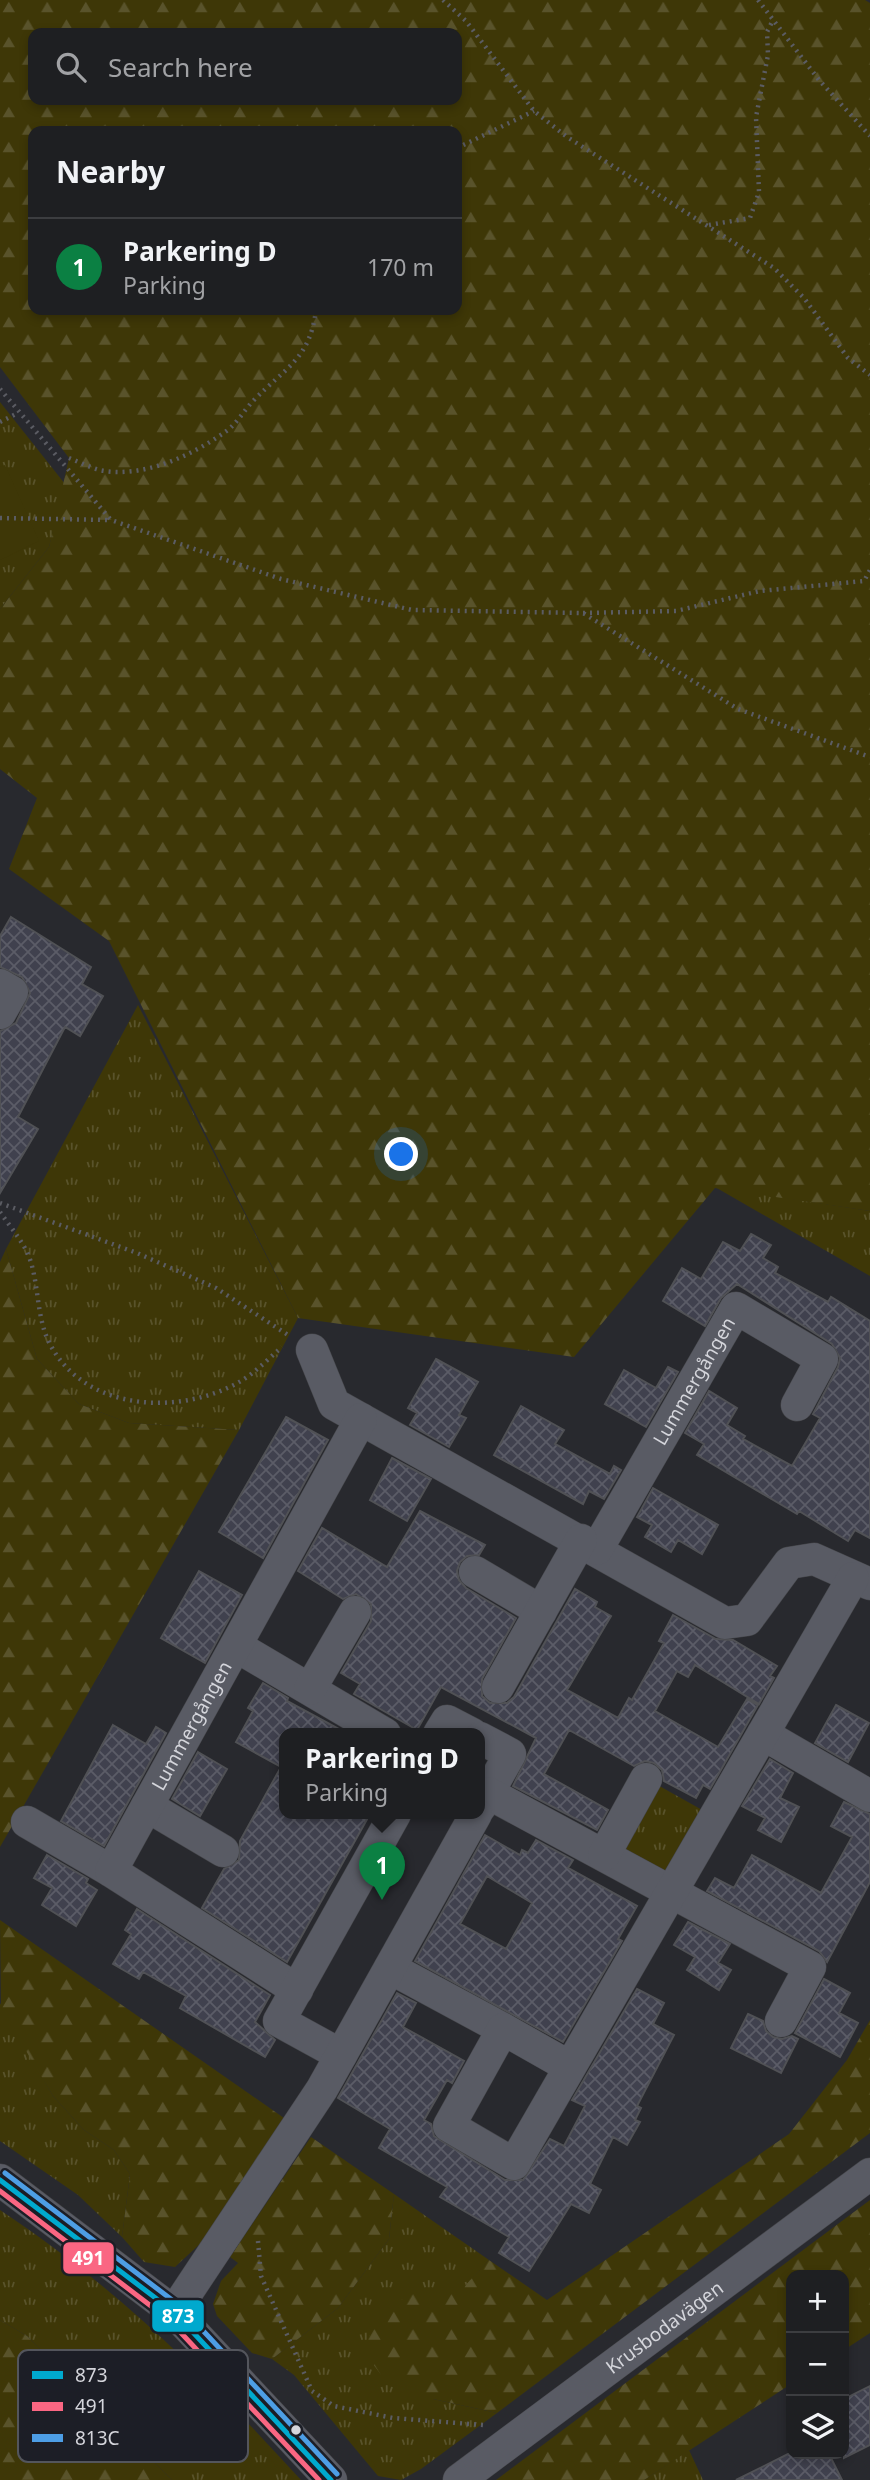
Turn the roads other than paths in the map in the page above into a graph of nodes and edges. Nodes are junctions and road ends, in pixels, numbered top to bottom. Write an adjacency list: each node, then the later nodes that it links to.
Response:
1 (0, 985): 2 (street)
2 (0, 1013)
3 (312, 1350): 5 (street)
4 (797, 1405): 6 (street, Lummergången)
5 (361, 1419): 6 (street); 11 (street, Lummergången)
6 (589, 1544): 8 (street); 9 (street, Lummergången)
7 (475, 1572): 9 (street)
8 (862, 1581): 17 (street)
9 (541, 1611): 12 (street, Lummergången)
10 (355, 1612): 13 (street)
11 (236, 1646): 13 (street, Lummergången); 22 (street, Lummergången)
12 (498, 1687)
13 (310, 1689): 14 (street, Lummergången)
14 (375, 1728)
15 (443, 1728): 16 (street)
16 (460, 1728)
17 (763, 1734): 20 (street); 30 (street)
18 (485, 1741): 21 (street)
19 (646, 1779): 28 (street)
20 (870, 1796)
21 (485, 1798)
22 (147, 1806): 27 (street, Lummergången); 29 (street, Lummergången)
23 (485, 1807): 28 (street)
24 (392, 1819): 32 (street)
25 (473, 1819): 31 (street)
26 (27, 1822): 29 (street)
27 (223, 1851)
28 (604, 1855): 30 (street)
29 (111, 1871): 32 (street)
30 (671, 1892): 33 (street); 36 (street)
31 (390, 1968): 34 (street); 35 (street)
32 (297, 1990): 35 (street)
33 (781, 2021)
34 (503, 2029): 36 (street); 36 (street)
35 (341, 2055): 39 (street)
36 (570, 2067)
37 (870, 2174): 43 (street, Krusbodavägen)
38 (0, 2180): 39 (street)
39 (174, 2312): 40 (street)
40 (210, 2350)
41 (248, 2391): 42 (street)
42 (331, 2480)
43 (459, 2480)

